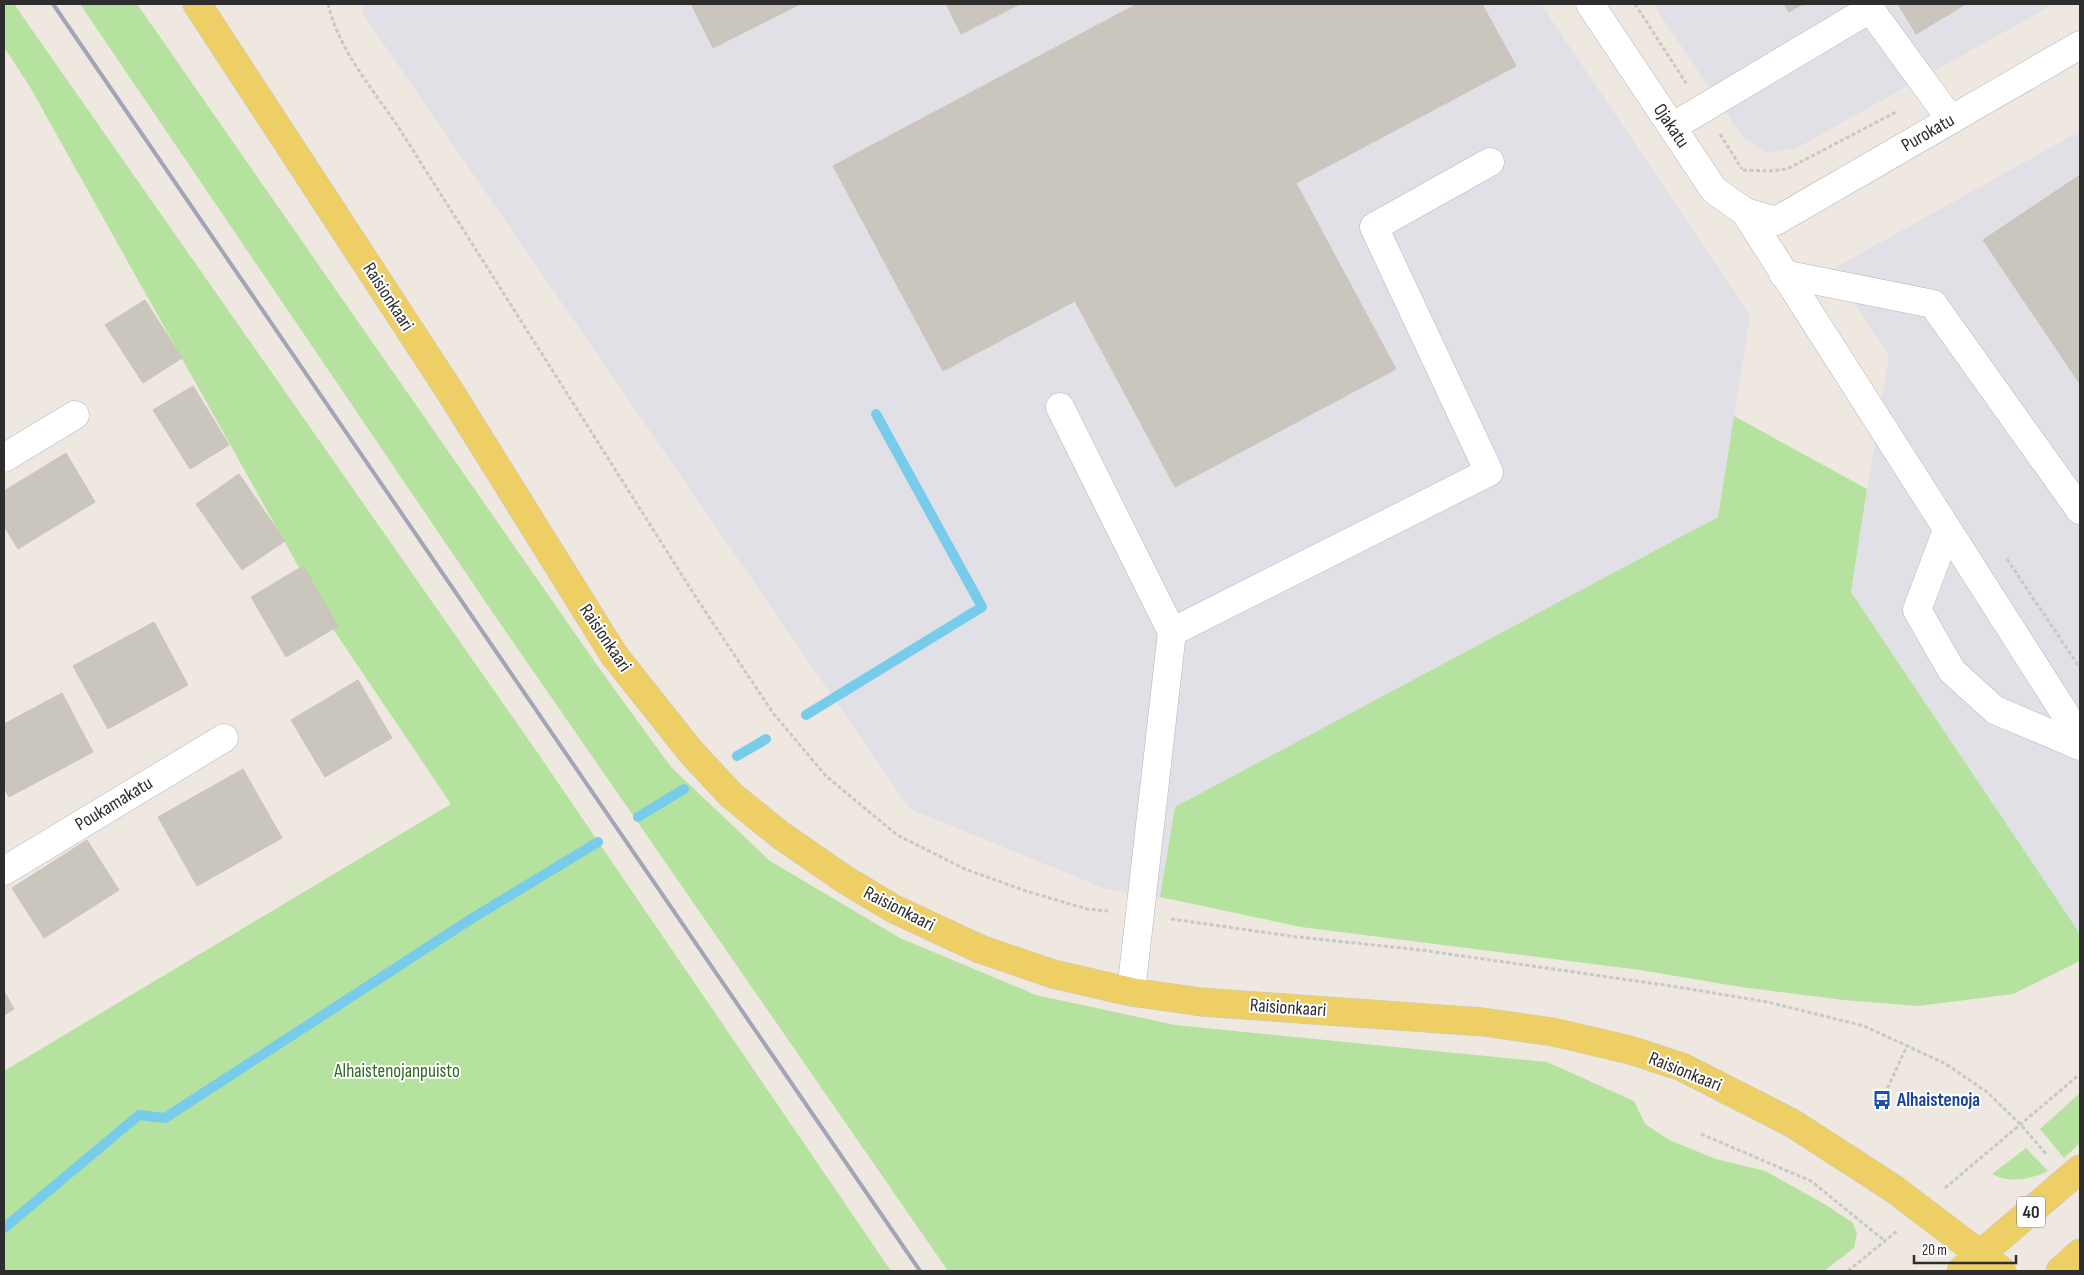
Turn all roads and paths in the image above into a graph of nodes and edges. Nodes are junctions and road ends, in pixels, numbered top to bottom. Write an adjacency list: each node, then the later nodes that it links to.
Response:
1 (197, 4): 22 (main road, Raisionkaari)
2 (328, 4): 21 (path)
3 (1590, 4): 6 (street, Ojakatu)
4 (2080, 45): 5 (street, Purokatu)
5 (1951, 120): 6 (street); 9 (street, Purokatu)
6 (1672, 127): 8 (street, Ojakatu)
7 (1490, 162): 16 (street)
8 (1745, 212): 9 (street, Ojakatu); 10 (street)
9 (1776, 221)
10 (1783, 274): 14 (street); 15 (street)
11 (1060, 407): 16 (street)
12 (75, 414): 13 (street)
13 (4, 458)
14 (2080, 510)
15 (1947, 530): 17 (street); 19 (street)
16 (1172, 632): 21 (street)
17 (2080, 737)
18 (224, 738): 20 (street, Poukamakatu)
19 (2080, 746)
20 (4, 871)
21 (1140, 914): 22 (street); 23 (path)
22 (1131, 992): 31 (main road, Raisionkaari)
23 (1907, 1046): 25 (path); 26 (path)
24 (2080, 1074): 26 (path)
25 (1882, 1100)
26 (2022, 1124): 29 (path)
27 (1701, 1134): 32 (path)
28 (2080, 1168): 31 (main road, 40)
29 (1967, 1169)
30 (2080, 1253): 33 (main road)
31 (1981, 1266)
32 (1848, 1271)
33 (2060, 1271)

